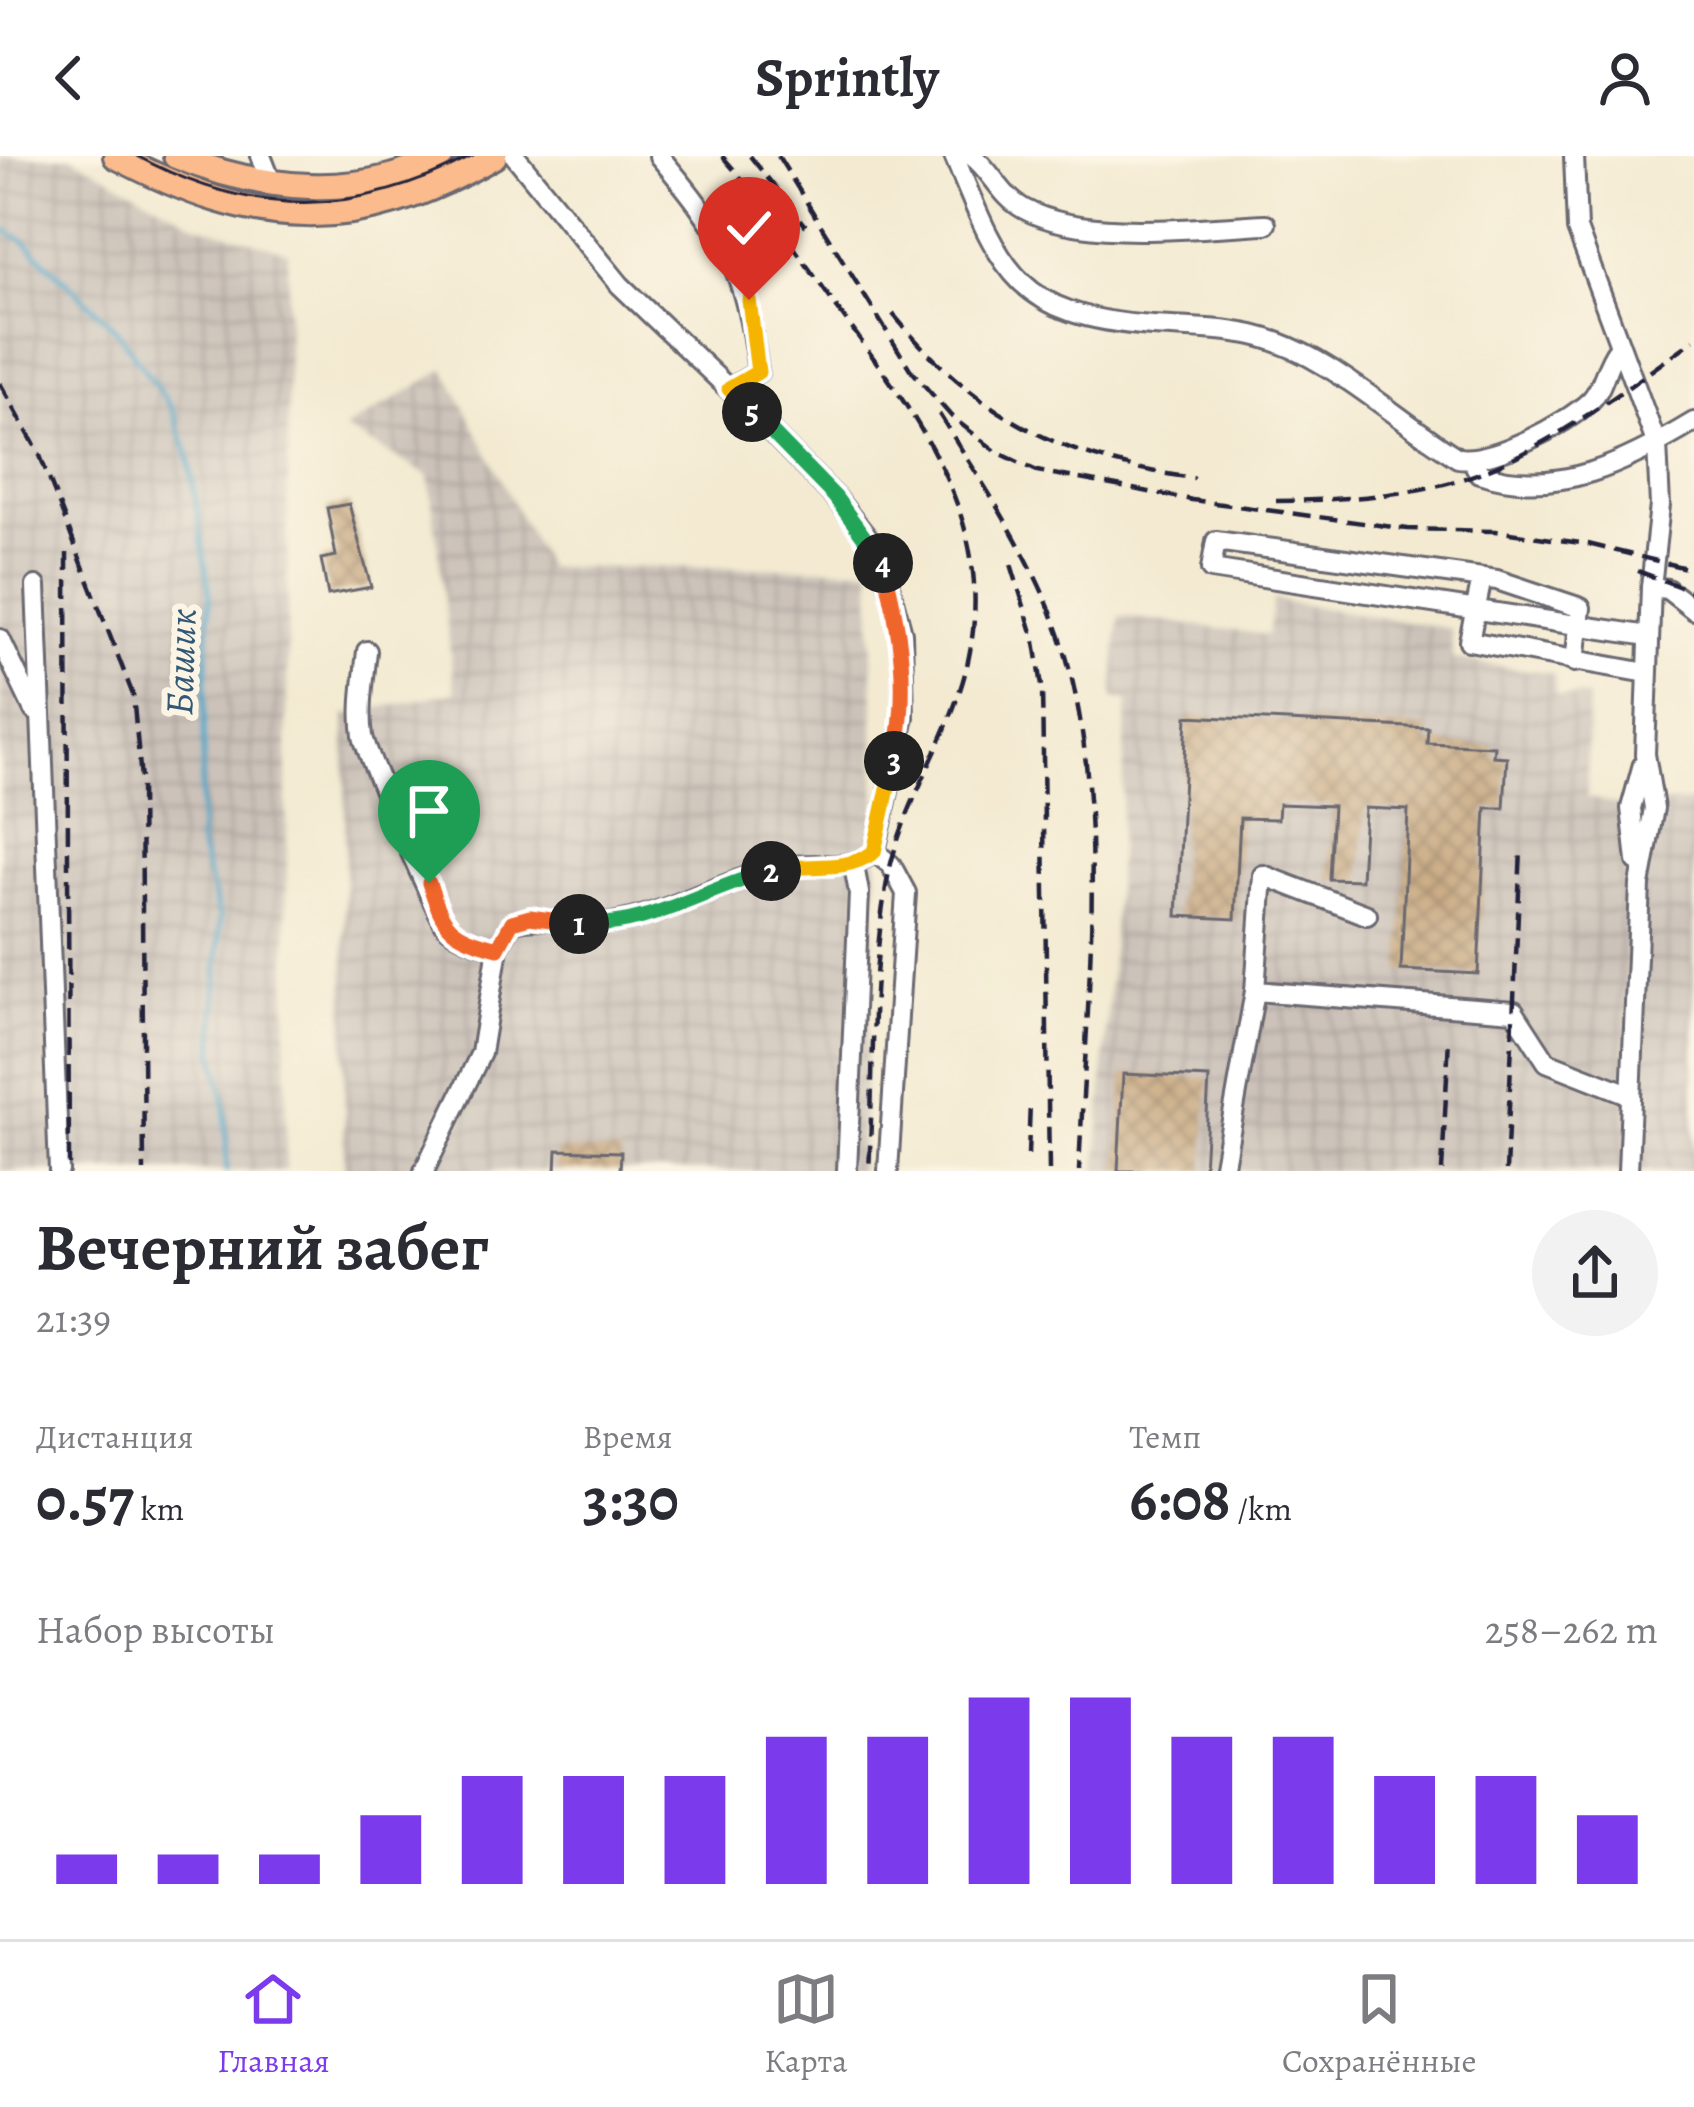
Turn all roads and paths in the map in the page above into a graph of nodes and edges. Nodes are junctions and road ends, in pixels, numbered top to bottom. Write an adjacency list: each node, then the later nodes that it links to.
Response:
1 (116, 156): 4 (main road)
2 (261, 156): 11 (street)
3 (441, 156): 11 (main road)
4 (494, 156)
5 (515, 156): 14 (street)
6 (659, 156): 14 (street)
7 (954, 156): 17 (street)
8 (972, 156): 12 (street)
9 (1574, 156): 13 (street)
10 (189, 157): 11 (main road)
11 (272, 184)
12 (1266, 224)
13 (1617, 350): 16 (street); 17 (street)
14 (729, 389): 30 (street)
15 (1694, 422): 16 (street)
16 (1657, 445): 17 (street); 20 (street)
17 (1472, 460)
18 (1482, 578): 21 (street); 21 (street); 23 (street)
19 (36, 586): 29 (street)
20 (1651, 587): 22 (street); 24 (street)
21 (1475, 610): 23 (street); 27 (street)
22 (1694, 610)
23 (1580, 626): 24 (street); 27 (street)
24 (1648, 636): 28 (street)
25 (0, 639): 29 (street)
26 (367, 652): 33 (street)
27 (1575, 662): 28 (street)
28 (1647, 673): 35 (street)
29 (42, 739): 36 (street)
30 (874, 852): 31 (street); 39 (street)
31 (854, 866): 33 (street); 38 (street)
32 (1367, 914): 34 (street)
33 (498, 948): 37 (street)
34 (1255, 991): 35 (street); 40 (street)
35 (1631, 1095): 41 (street)
36 (59, 1171)
37 (424, 1171)
38 (848, 1171)
39 (888, 1171)
40 (1223, 1171)
41 (1628, 1171)

